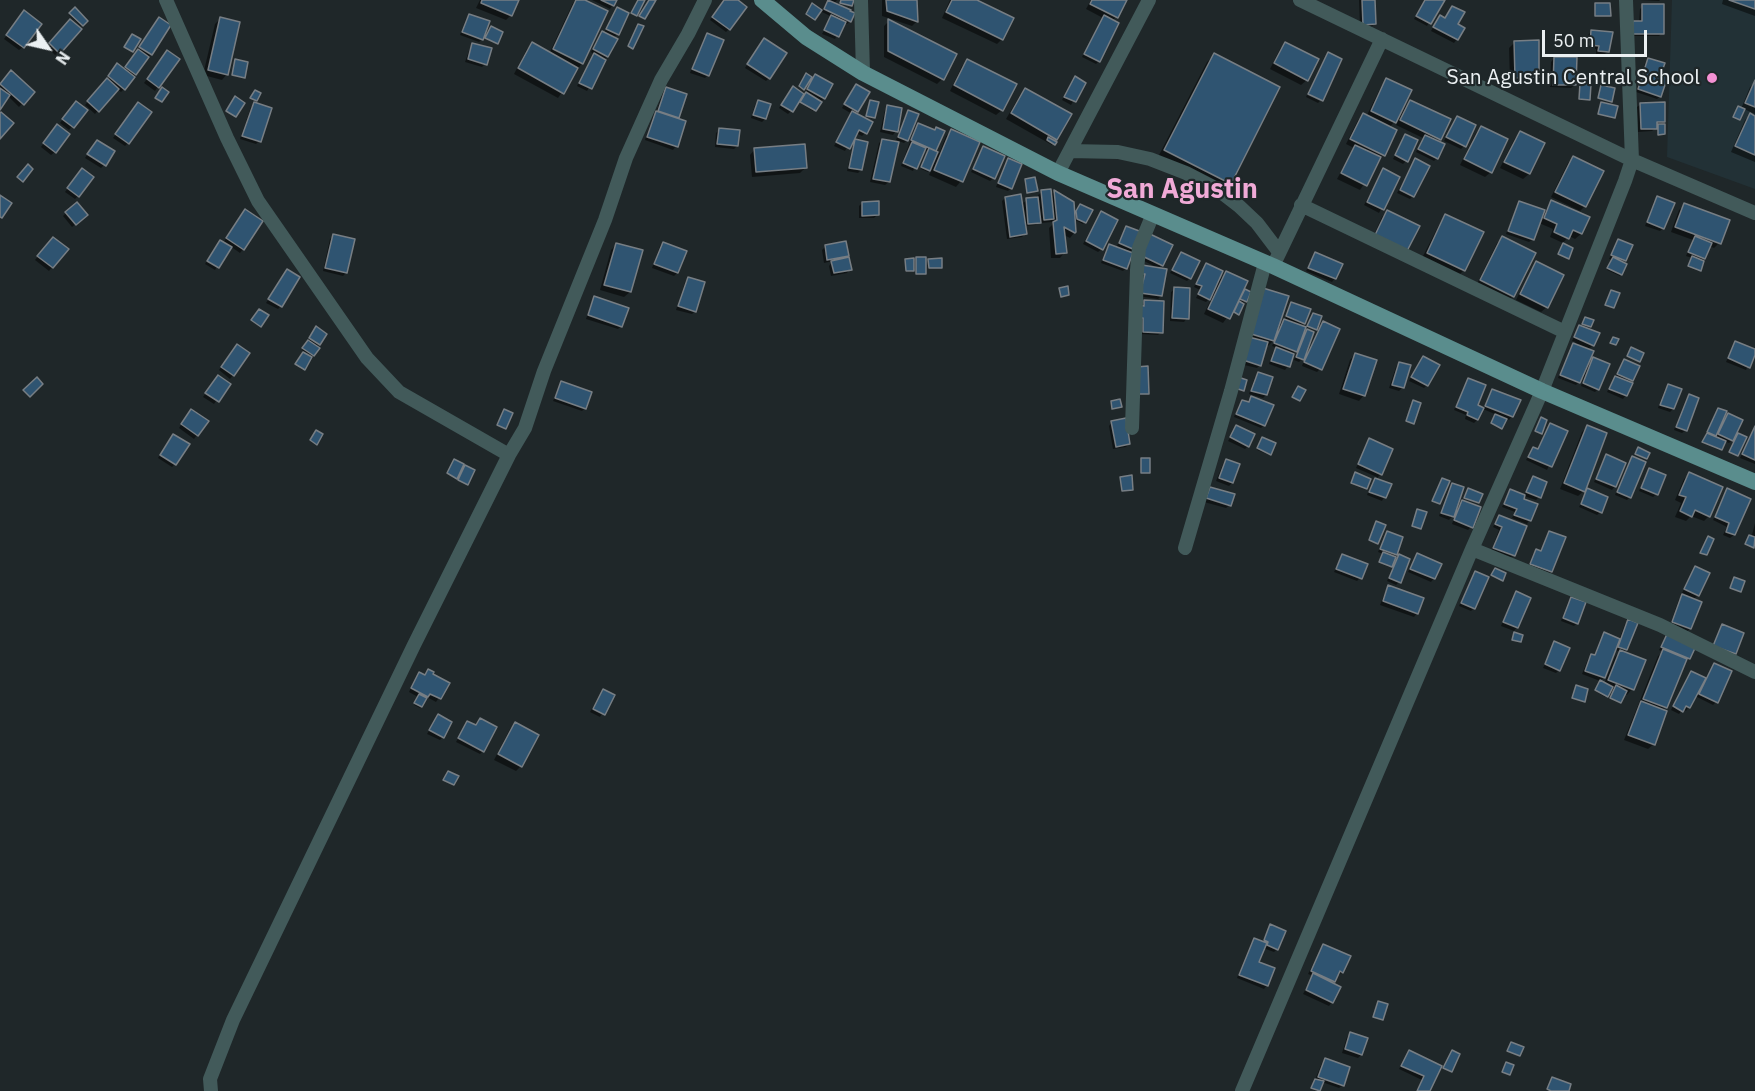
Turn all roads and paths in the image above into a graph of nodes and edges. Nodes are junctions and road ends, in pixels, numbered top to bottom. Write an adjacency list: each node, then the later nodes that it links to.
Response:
1 (166, 0): 20 (street)
2 (705, 0): 20 (street)
3 (762, 0): 9 (main road)
4 (861, 0): 9 (street)
5 (1149, 0): 10 (street)
6 (1300, 0): 8 (street)
7 (1626, 0): 11 (street)
8 (1382, 39): 11 (street); 13 (street)
9 (863, 73): 12 (main road)
10 (1070, 151): 12 (street); 16 (street)
11 (1632, 160): 14 (street); 17 (street)
12 (1059, 173): 15 (main road)
13 (1301, 205): 16 (street); 17 (street)
14 (1755, 213)
15 (1153, 214): 16 (main road); 19 (street)
16 (1272, 260): 18 (main road); 22 (street)
17 (1565, 332): 18 (street)
18 (1542, 391): 21 (main road); 23 (street)
19 (1132, 428)
20 (509, 454): 25 (street)
21 (1755, 482)
22 (1185, 548)
23 (1472, 549): 24 (street); 26 (street)
24 (1755, 672)
25 (211, 1091)
26 (1242, 1091)

